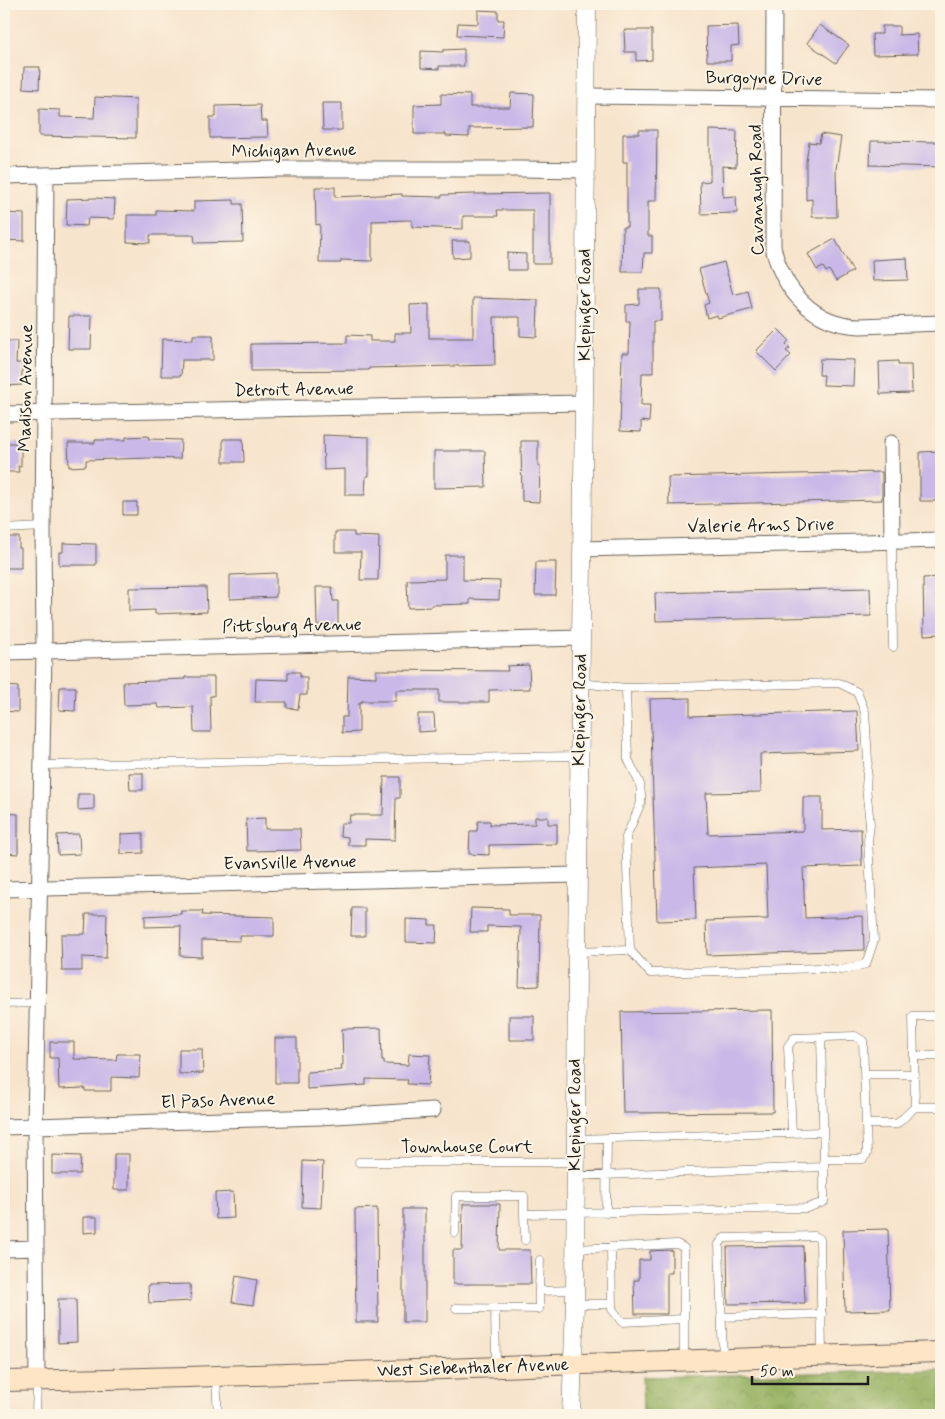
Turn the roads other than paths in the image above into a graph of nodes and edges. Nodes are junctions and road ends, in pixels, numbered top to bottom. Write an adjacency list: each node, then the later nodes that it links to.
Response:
1 (587, 4): 3 (street, Klepinger Road)
2 (774, 4): 4 (street, Cavanaugh Road)
3 (586, 96): 4 (street, Burgoyne Drive); 6 (street, Klepinger Road)
4 (774, 97): 5 (street, Burgoyne Drive); 9 (street, Cavanaugh Road)
5 (941, 100)
6 (586, 170): 8 (street, Michigan Avenue); 10 (street, Klepinger Road)
7 (4, 176): 8 (street, Michigan Avenue)
8 (46, 176): 11 (street, Madison Avenue)
9 (941, 323)
10 (584, 403): 11 (street, Detroit Avenue); 18 (street, Klepinger Road)
11 (44, 413): 12 (street, Detroit Avenue); 14 (street, Madison Avenue)
12 (4, 414)
13 (892, 442): 17 (street)
14 (43, 527): 15 (lane); 21 (street, Madison Avenue)
15 (4, 529)
16 (941, 540): 17 (street, Valerie Arms Drive)
17 (892, 542): 18 (street, Valerie Arms Drive); 20 (lane)
18 (582, 549): 19 (street, Klepinger Road)
19 (581, 638): 21 (street, Pittsburg Avenue); 23 (street, Klepinger Road)
20 (894, 647)
21 (44, 651): 22 (street, Pittsburg Avenue); 26 (street, Madison Avenue)
22 (4, 652)
23 (580, 683): 24 (lane); 25 (street, Klepinger Road)
24 (626, 688): 30 (lane); 30 (lane)
25 (579, 756): 26 (lane); 27 (street, Klepinger Road)
26 (42, 765): 28 (street, Madison Avenue)
27 (577, 875): 28 (street, Evansville Avenue); 31 (street, Klepinger Road)
28 (38, 888): 29 (street, Evansville Avenue); 32 (street, Madison Avenue)
29 (4, 889)
30 (630, 950): 31 (lane)
31 (577, 952): 49 (street, Klepinger Road)
32 (36, 1003): 33 (lane); 44 (street, Madison Avenue)
33 (4, 1004)
34 (941, 1016): 36 (lane)
35 (822, 1037): 38 (lane); 46 (lane); 47 (lane)
36 (914, 1056): 37 (lane); 39 (lane)
37 (941, 1056)
38 (864, 1074): 39 (lane); 43 (lane)
39 (915, 1074): 40 (lane)
40 (915, 1107): 41 (lane); 43 (lane)
41 (941, 1107)
42 (434, 1110): 44 (street, El Paso Avenue)
43 (866, 1124): 51 (lane, Townhouse Court)
44 (35, 1126): 45 (street, El Paso Avenue); 60 (street, Madison Avenue)
45 (4, 1127)
46 (823, 1132): 47 (lane); 51 (lane)
47 (792, 1133): 48 (lane)
48 (607, 1138): 49 (lane); 53 (lane)
49 (575, 1139): 52 (street, Klepinger Road)
50 (359, 1162): 52 (lane, Townhouse Court)
51 (824, 1163): 53 (lane, Townhouse Court); 54 (lane)
52 (575, 1169): 53 (lane, Townhouse Court); 55 (street, Klepinger Road)
53 (607, 1175): 54 (lane)
54 (606, 1212): 55 (lane)
55 (575, 1213): 56 (lane); 62 (street, Klepinger Road)
56 (524, 1214): 57 (lane); 58 (lane)
57 (455, 1233)
58 (524, 1240)
59 (611, 1247): 62 (lane); 66 (lane); 71 (lane)
60 (36, 1248): 61 (street); 80 (street, Madison Avenue)
61 (4, 1249)
62 (575, 1249): 65 (street, Klepinger Road)
63 (540, 1260): 64 (lane)
64 (539, 1291): 65 (lane); 68 (lane)
65 (575, 1297): 66 (lane); 76 (street, Klepinger Road)
66 (612, 1304): 71 (lane)
67 (456, 1308): 68 (lane)
68 (495, 1308): 77 (lane)
69 (822, 1314): 70 (lane); 70 (lane); 73 (lane)
70 (721, 1317): 74 (lane)
71 (684, 1320): 75 (lane)
72 (941, 1352): 73 (main road, West Siebenthaler Avenue)
73 (822, 1355): 74 (main road, West Siebenthaler Avenue)
74 (723, 1358): 75 (main road, West Siebenthaler Avenue)
75 (684, 1360): 76 (main road, West Siebenthaler Avenue)
76 (574, 1365): 77 (main road, West Siebenthaler Avenue); 85 (street, Klepinger Road)
77 (496, 1367): 78 (main road, West Siebenthaler Avenue)
78 (216, 1376): 80 (main road, West Siebenthaler Avenue); 82 (lane)
79 (4, 1381): 80 (main road, West Siebenthaler Avenue)
80 (37, 1381): 81 (lane)
81 (36, 1415)
82 (218, 1415)
83 (313, 1415): 84 (lane)
84 (332, 1415)
85 (571, 1415)

